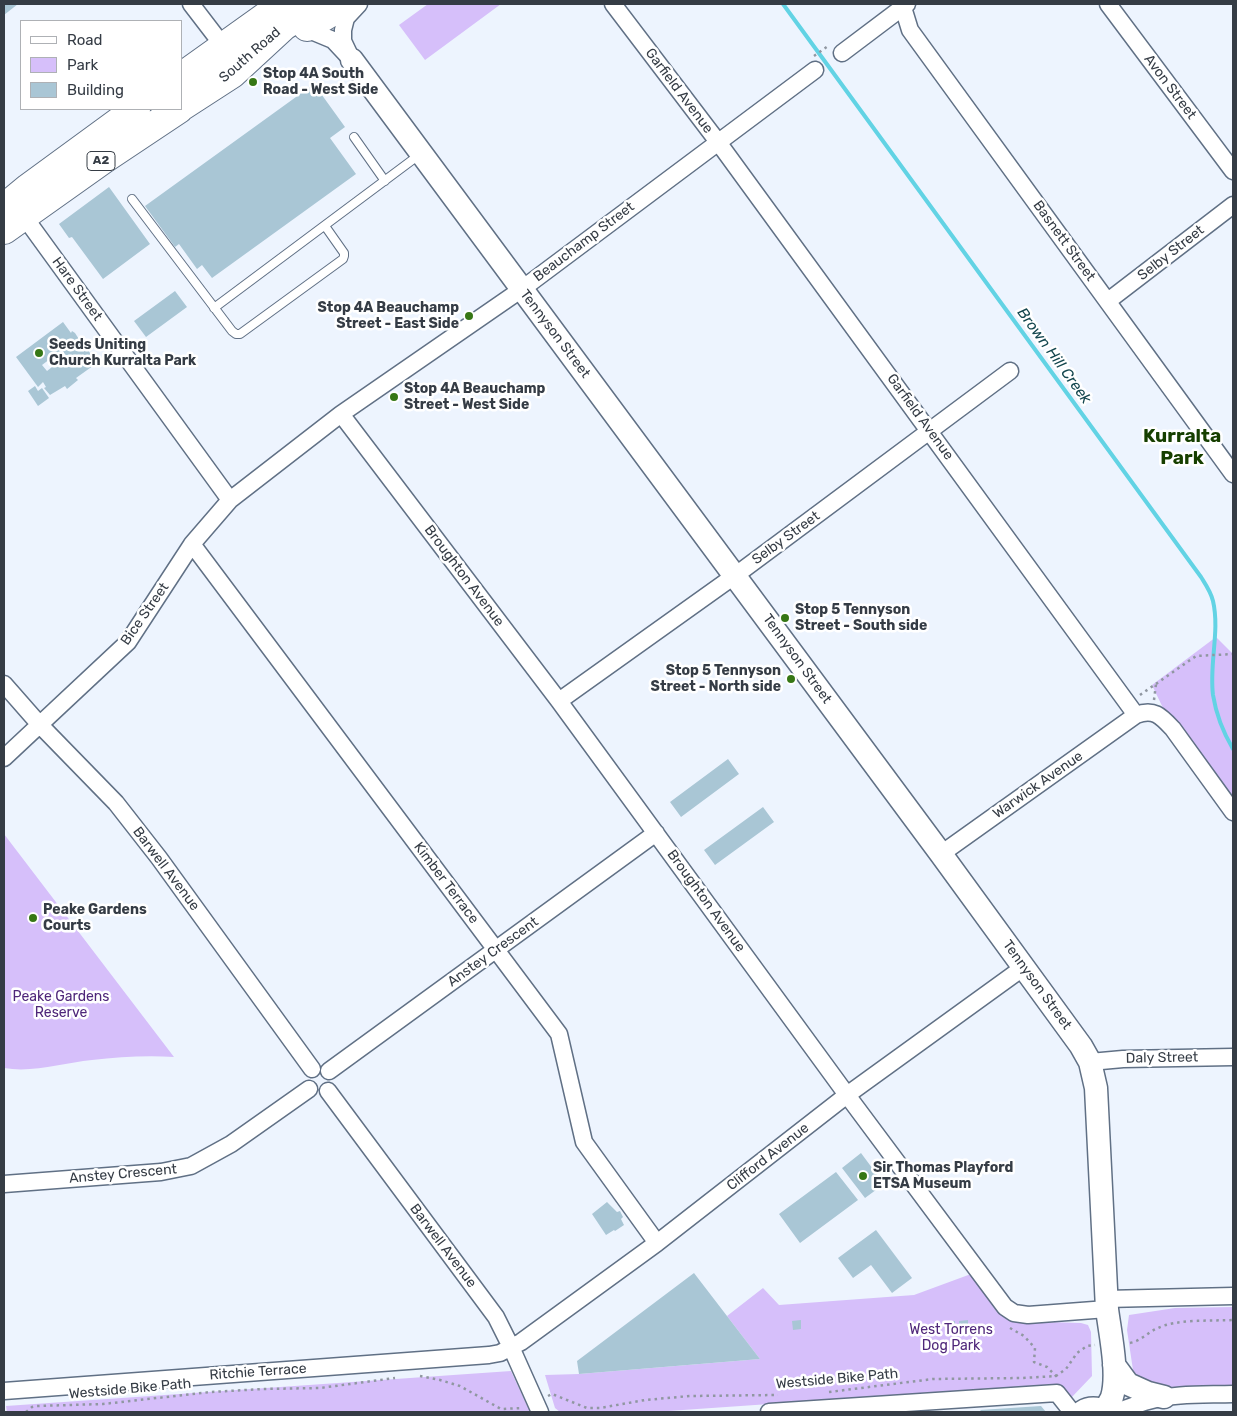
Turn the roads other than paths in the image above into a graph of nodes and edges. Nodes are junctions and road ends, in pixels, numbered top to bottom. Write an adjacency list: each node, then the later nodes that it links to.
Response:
1 (191, 4): 10 (street)
2 (283, 4): 10 (highway, South Road)
3 (320, 4): 14 (highway, South Road / A2)
4 (345, 4): 9 (highway)
5 (359, 4): 12 (street, Tennyson Street)
6 (613, 4): 20 (street, Garfield Avenue)
7 (1108, 4): 22 (street, Avon Street)
8 (904, 5): 11 (street); 29 (street, Basnett Street)
9 (304, 28): 12 (street, Tennyson Street); 14 (highway)
10 (224, 47): 15 (highway, South Road)
11 (836, 49)
12 (352, 60): 21 (street, Tennyson Street)
13 (814, 63): 20 (street, Beauchamp Street)
14 (232, 74): 16 (highway, South Road / A2)
15 (182, 76)
16 (182, 107)
17 (135, 110): 26 (highway, A2)
18 (177, 110): 26 (highway, South Road / A2)
19 (354, 137): 23 (lane)
20 (718, 142): 28 (street, Beauchamp Street); 33 (street, Garfield Avenue)
21 (421, 154): 23 (lane); 28 (street, Tennyson Street)
22 (1233, 171)
23 (385, 181): 27 (lane)
24 (132, 198): 30 (lane)
25 (1233, 205): 29 (street, Selby Street)
26 (8, 212): 35 (street, Hare Street)
27 (325, 226): 30 (lane); 30 (lane)
28 (522, 288): 32 (street, Beauchamp Street); 37 (street, Tennyson Street)
29 (1108, 301): 34 (street, Basnett Street)
30 (214, 308)
31 (1010, 371): 33 (street, Selby Street)
32 (341, 414): 35 (street, Beauchamp Street); 39 (street, Broughton Avenue)
33 (930, 432): 37 (street, Selby Street); 40 (street, Garfield Avenue)
34 (1233, 474)
35 (230, 500): 36 (street, Bice Street)
36 (192, 544): 41 (street, Bice Street); 46 (street, Kimber Terrace)
37 (735, 576): 39 (street, Selby Street); 45 (street, Tennyson Street)
38 (4, 684): 41 (street, Barwell Avenue)
39 (559, 701): 44 (street, Broughton Avenue)
40 (1132, 709): 43 (street); 45 (street, Warwick Avenue)
41 (40, 725): 42 (street, Bice Street); 50 (street, Barwell Avenue)
42 (4, 758)
43 (1233, 812)
44 (656, 834): 46 (street, Anstey Crescent); 54 (street, Broughton Avenue)
45 (940, 854): 47 (street, Tennyson Street)
46 (496, 950): 51 (street, Anstey Crescent); 56 (street, Kimber Terrace)
47 (1024, 967): 49 (street, Tennyson Street); 54 (street, Clifford Avenue)
48 (1233, 1057): 49 (street, Daly Street)
49 (1090, 1062): 58 (street, Tennyson Street)
50 (312, 1069): 51 (street); 52 (street)
51 (329, 1071): 53 (street)
52 (309, 1089): 53 (street); 55 (street, Anstey Crescent)
53 (328, 1091): 59 (street, Barwell Avenue)
54 (847, 1095): 56 (street, Clifford Avenue); 58 (street, Broughton Avenue)
55 (4, 1184)
56 (657, 1243): 59 (street, Clifford Avenue)
57 (1233, 1296): 58 (street, Broughton Avenue)
58 (1107, 1304): 60 (street, Tennyson Street); 65 (street, Tennyson Street)
59 (511, 1347): 61 (street, Ritchie Terrace); 64 (street, Barwell Avenue)
60 (1114, 1365): 63 (street); 65 (street, Tennyson Street)
61 (4, 1391)
62 (1233, 1394): 63 (street)
63 (1164, 1397): 65 (street); 67 (street)
64 (537, 1406)
65 (1095, 1411): 66 (street)
66 (770, 1412)
67 (1140, 1412)

